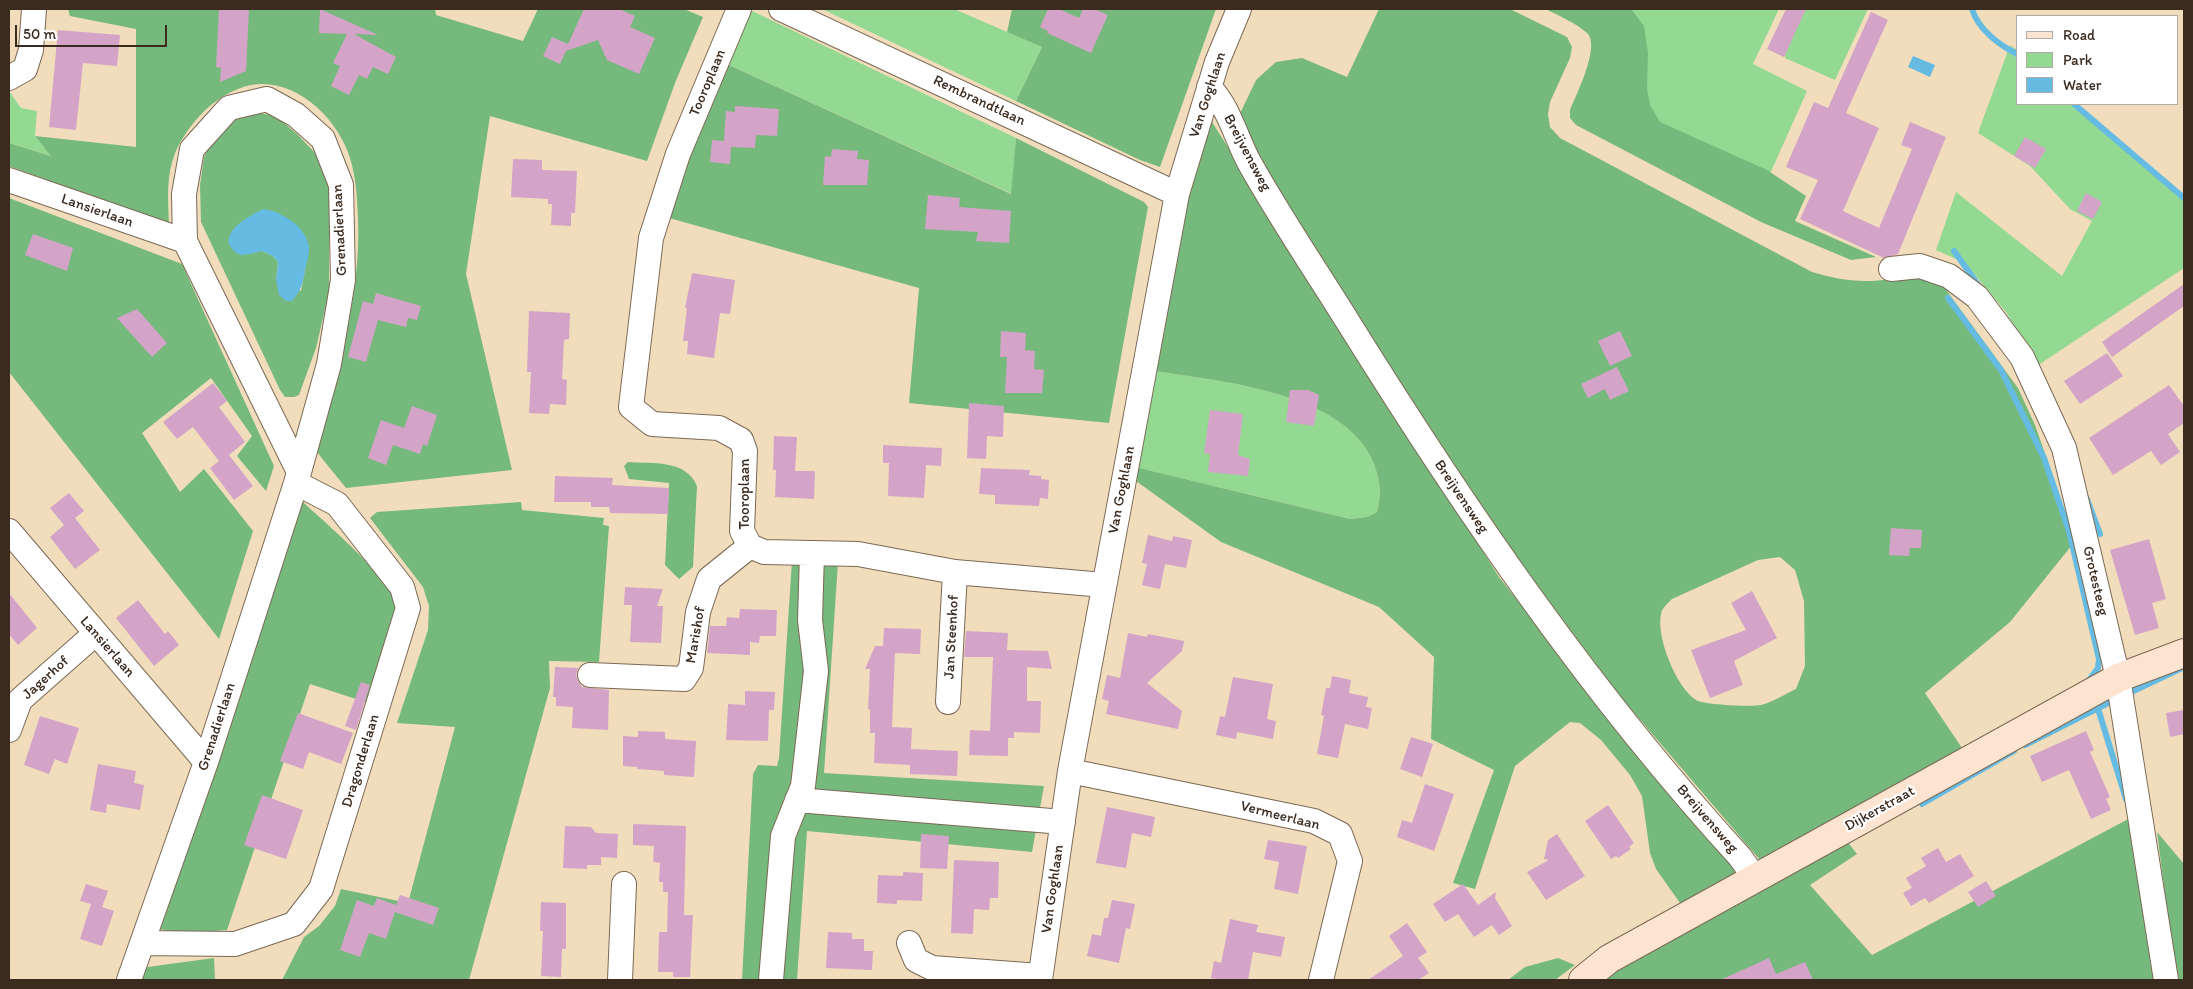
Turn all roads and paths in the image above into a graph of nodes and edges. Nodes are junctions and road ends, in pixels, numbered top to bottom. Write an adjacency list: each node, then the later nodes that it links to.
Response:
1 (34, 9): 5 (street)
2 (739, 9): 13 (street, Tooroplaan)
3 (781, 9): 8 (street, Rembrandtlaan)
4 (1239, 9): 6 (street, Van Goghlaan)
5 (9, 78)
6 (1209, 87): 8 (street, Van Goghlaan); 27 (street, Breijvensweg)
7 (9, 180): 9 (street, Lansierlaan)
8 (1177, 194): 16 (street, Van Goghlaan)
9 (185, 242): 11 (street, Grenadierlaan); 11 (street, Grenadierlaan)
10 (1891, 269): 20 (street, Grotesteeg)
11 (298, 478): 23 (street, Grenadierlaan); 30 (street, Dragonderlaan)
12 (9, 532): 17 (street, Lansierlaan)
13 (750, 546): 14 (street, Tooroplaan); 19 (street, Marishof)
14 (812, 553): 15 (street, Tooroplaan); 25 (street)
15 (955, 572): 16 (street, Tooroplaan); 21 (street, Jan Steenhof)
16 (1104, 585): 24 (street, Van Goghlaan)
17 (96, 633): 22 (street, Jagerhof); 23 (street, Lansierlaan)
18 (2184, 653): 20 (street, Dijkerstraat)
19 (590, 675)
20 (2118, 678): 27 (street, Dijkerstraat); 37 (street, Grotesteeg)
21 (948, 702)
22 (9, 730)
23 (206, 762): 30 (street, Grenadierlaan)
24 (1070, 770): 26 (street, Van Goghlaan); 35 (street, Vermeerlaan)
25 (797, 800): 26 (street); 34 (street)
26 (1063, 822): 31 (street, Van Goghlaan)
27 (1755, 878): 36 (street, Dijkerstraat)
28 (624, 884): 33 (street)
29 (910, 943): 31 (street)
30 (143, 944): 32 (street, Grenadierlaan)
31 (1040, 978)
32 (129, 980)
33 (620, 980)
34 (771, 980)
35 (1321, 980)
36 (1584, 980)
37 (2166, 980)

